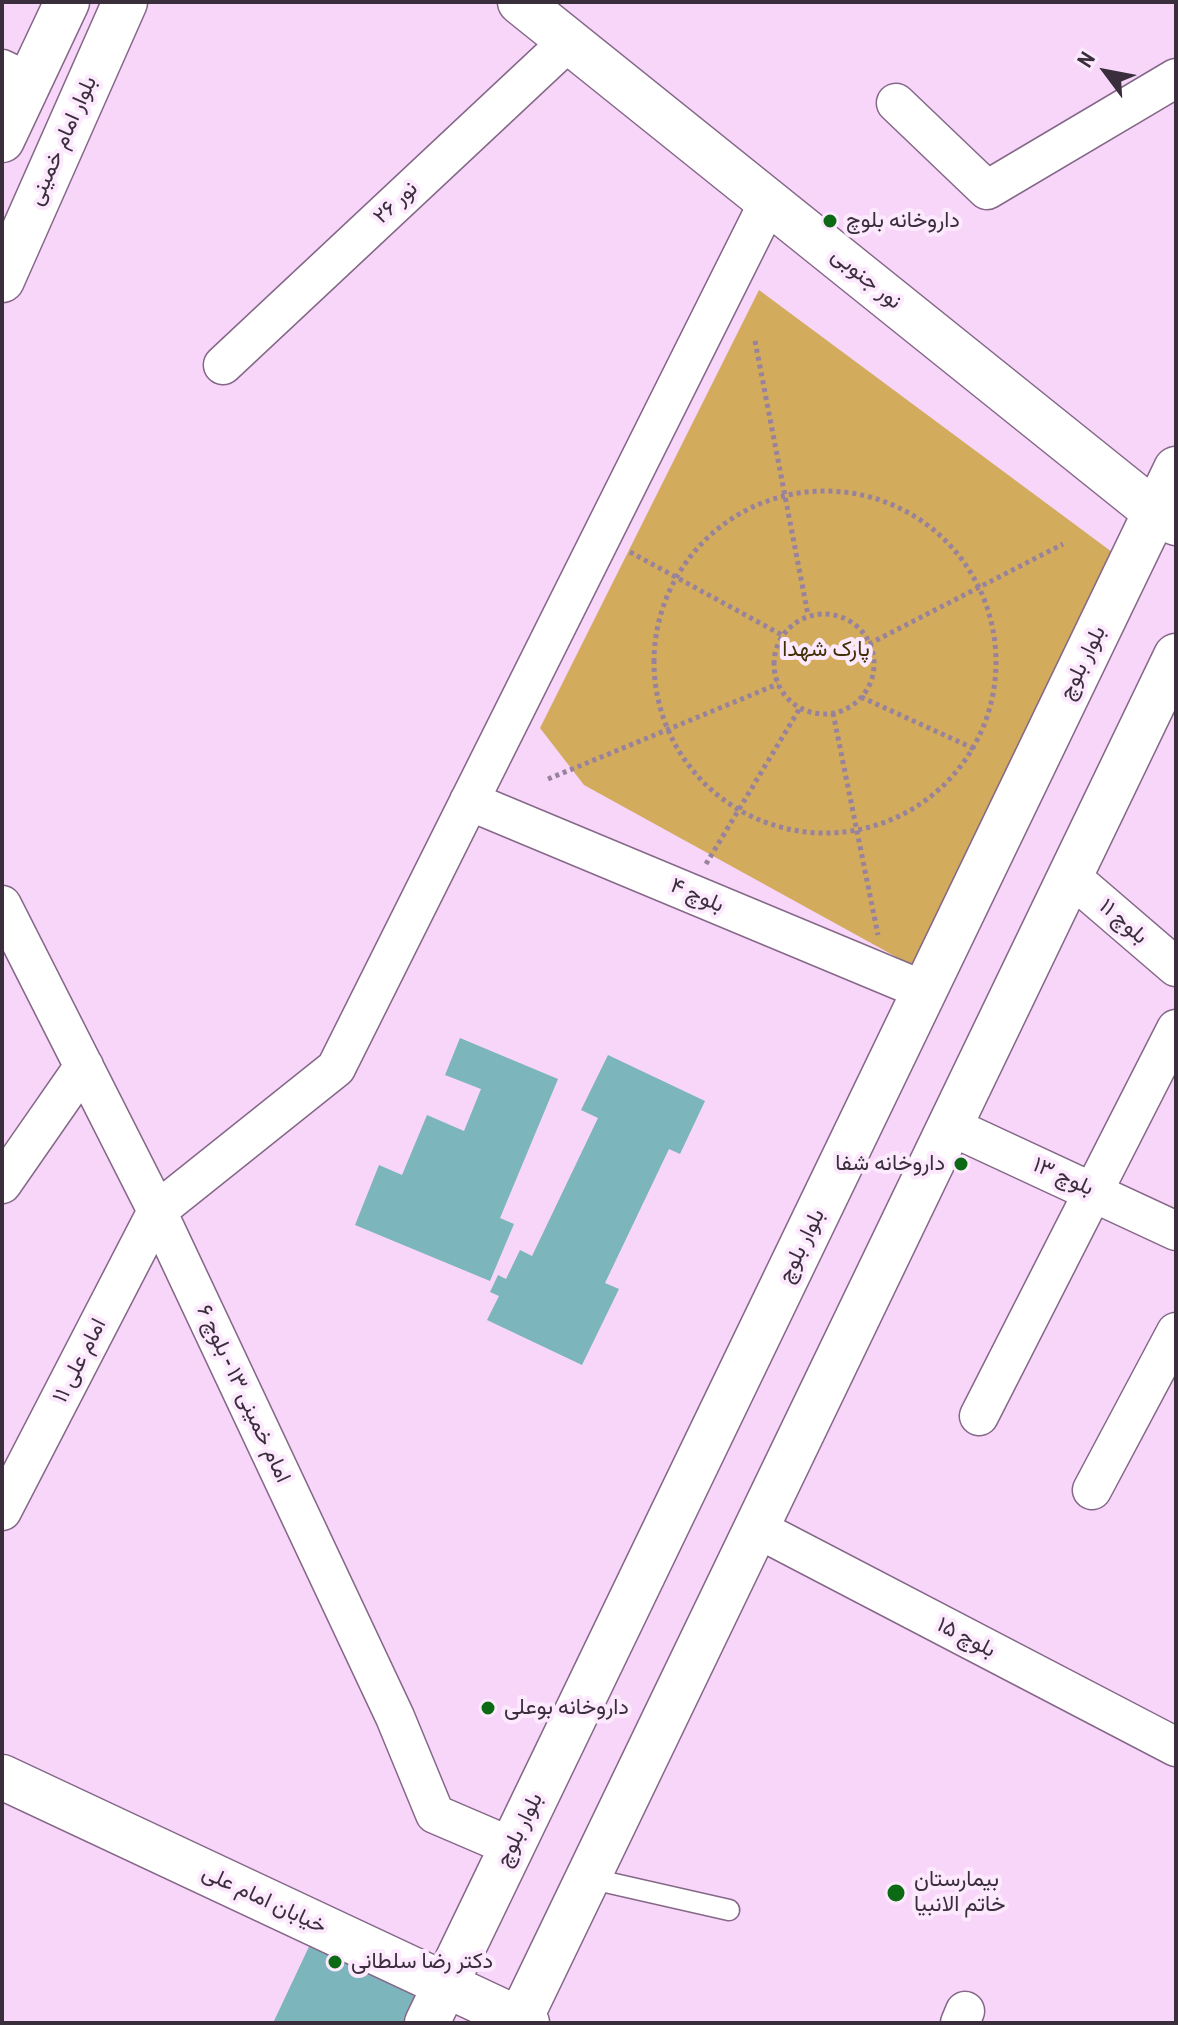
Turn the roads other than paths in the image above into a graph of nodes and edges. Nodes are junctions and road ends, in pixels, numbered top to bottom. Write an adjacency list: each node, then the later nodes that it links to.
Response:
1 (67, 2): 5 (main road)
2 (125, 2): 10 (main road, بلوار امام خمینی)
3 (520, 2): 4 (main road, نور جنوبی)
4 (569, 41): 9 (main road, نور جنوبی); 11 (street, نور ۲۶)
5 (16, 75): 8 (main road)
6 (1176, 78): 7 (street)
7 (896, 103)
8 (2, 140)
9 (769, 201): 13 (main road, نور جنوبی); 15 (street)
10 (2, 280)
11 (223, 365)
12 (1176, 469): 13 (main road, بلوار بلوچ)
13 (1166, 518): 19 (main road, بلوار بلوچ)
14 (1176, 656): 16 (main road)
15 (469, 801): 19 (street, بلوچ ۴); 25 (street)
16 (1070, 876): 18 (street, بلوچ ۱۱); 22 (main road)
17 (2, 905): 21 (street, امام خمینی ۱۳ - بلوچ ۶)
18 (1176, 967)
19 (906, 983): 34 (main road, بلوار بلوچ)
20 (1176, 1029): 24 (street)
21 (84, 1066): 23 (street); 25 (street, امام خمینی ۱۳ - بلوچ ۶)
22 (950, 1126): 24 (street, بلوچ ۱۳); 31 (main road)
23 (2, 1184)
24 (1093, 1190): 26 (street, بلوچ ۱۳); 28 (street)
25 (157, 1211): 30 (street, امام علی ۱۱); 34 (street, امام خمینی ۱۳ - بلوچ ۶)
26 (1176, 1231)
27 (1176, 1332): 29 (street)
28 (979, 1416)
29 (1092, 1490)
30 (2, 1511)
31 (756, 1528): 32 (street, بلوچ ۱۵); 35 (main road)
32 (1176, 1747)
33 (2, 1777): 37 (main road, خیابان امام علی)
34 (512, 1847): 37 (main road, بلوار بلوچ)
35 (588, 1878): 36 (lane); 38 (main road)
36 (729, 1910)
37 (445, 1985): 38 (main road, خیابان امام علی); 39 (main road, بلوار بلوچ)
38 (522, 2022)
39 (427, 2023)

